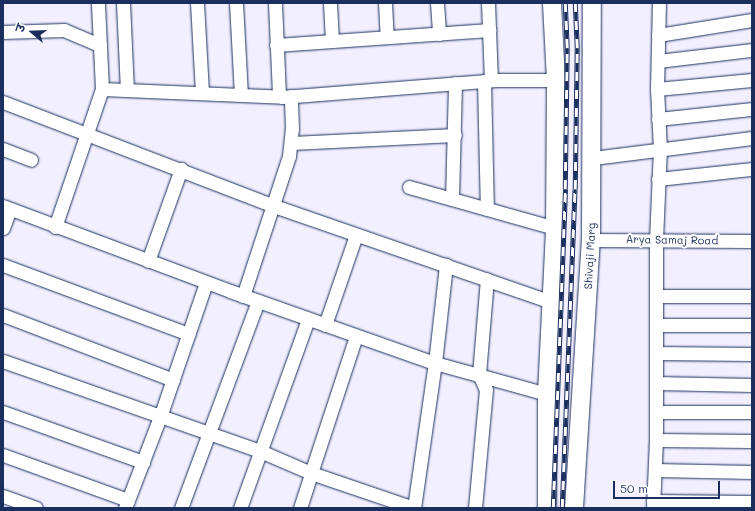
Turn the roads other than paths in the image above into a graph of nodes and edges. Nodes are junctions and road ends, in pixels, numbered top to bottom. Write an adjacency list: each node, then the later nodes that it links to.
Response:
1 (98, 3): 20 (street)
2 (123, 3): 30 (street)
3 (197, 3): 31 (street)
4 (236, 3): 32 (street)
5 (275, 3): 21 (street)
6 (330, 3): 19 (street)
7 (385, 3): 18 (street)
8 (437, 3): 16 (street)
9 (488, 3): 14 (street)
10 (552, 3): 24 (main road)
11 (592, 3): 43 (main road, Shivaji Marg)
12 (659, 3): 17 (street)
13 (752, 20): 17 (street)
14 (489, 30): 16 (street); 26 (street)
15 (3, 32): 20 (street)
16 (439, 34): 18 (street)
17 (658, 35): 23 (street)
18 (387, 37): 19 (street)
19 (332, 41): 21 (street)
20 (100, 44): 29 (street)
21 (276, 45): 33 (street)
22 (752, 50): 23 (street)
23 (658, 61): 28 (street)
24 (556, 80): 26 (street); 55 (main road)
25 (752, 80): 28 (street)
26 (487, 81): 27 (street); 52 (street)
27 (455, 83): 33 (street); 38 (street)
28 (657, 89): 36 (street)
29 (102, 90): 30 (street); 37 (street)
30 (127, 90): 31 (street)
31 (202, 94): 32 (street)
32 (241, 95): 33 (street)
33 (285, 96): 40 (street)
34 (3, 102): 37 (street)
35 (752, 109): 36 (street)
36 (658, 119): 42 (street)
37 (89, 133): 45 (street); 53 (street)
38 (455, 135): 40 (street); 49 (street)
39 (752, 138): 42 (street)
40 (292, 143): 50 (street)
41 (3, 149): 44 (street)
42 (660, 150): 43 (street); 47 (street)
43 (593, 158): 57 (main road, Shivaji Marg)
44 (32, 160)
45 (181, 169): 50 (street); 60 (street)
46 (752, 169): 47 (street)
47 (658, 179): 58 (street)
48 (409, 187): 49 (street)
49 (452, 199): 52 (street)
50 (274, 206): 56 (street); 65 (street)
51 (6, 207): 53 (street); 54 (street)
52 (487, 209): 55 (street)
53 (55, 227): 60 (street)
54 (3, 228)
55 (555, 228): 69 (main road)
56 (356, 235): 62 (street); 72 (street)
57 (591, 240): 58 (street, Arya Samaj Road); 109 (main road, Shivaji Marg)
58 (656, 240): 59 (street, Arya Samaj Road); 66 (street)
59 (752, 241)
60 (148, 261): 64 (street)
61 (3, 265): 75 (street)
62 (446, 266): 63 (street); 80 (street)
63 (487, 279): 69 (street); 81 (street)
64 (206, 283): 65 (street); 75 (street)
65 (243, 296): 68 (street)
66 (656, 296): 67 (street); 73 (street)
67 (752, 296)
68 (258, 301): 71 (street); 90 (street)
69 (550, 302): 85 (main road)
70 (3, 315): 82 (street)
71 (308, 319): 72 (street); 93 (street)
72 (325, 325): 76 (street)
73 (656, 325): 74 (street); 77 (street)
74 (752, 325)
75 (189, 334): 82 (street)
76 (356, 336): 80 (street); 98 (street)
77 (656, 353): 78 (street); 83 (street)
78 (752, 354)
79 (3, 361): 89 (street)
80 (435, 363): 81 (street); 98 (street)
81 (479, 374): 85 (street); 107 (street)
82 (173, 380): 89 (street)
83 (656, 383): 84 (street); 87 (street)
84 (752, 384)
85 (547, 394): 108 (main road)
86 (3, 412): 95 (street)
87 (656, 412): 88 (street); 91 (street)
88 (752, 412)
89 (160, 418): 90 (street); 95 (street)
90 (208, 433): 93 (street); 104 (street)
91 (656, 440): 92 (street); 96 (street)
92 (752, 441)
93 (260, 451): 98 (street); 105 (street)
94 (3, 455): 101 (street)
95 (143, 462): 101 (street)
96 (655, 470): 97 (street); 102 (street)
97 (752, 472)
98 (311, 475): 106 (street)
99 (3, 496): 103 (street)
100 (752, 502): 102 (street)
101 (127, 504)
102 (653, 505)
103 (36, 508)
104 (181, 508)
105 (240, 508)
106 (300, 508)
107 (475, 508)
108 (547, 508)
109 (574, 508)

